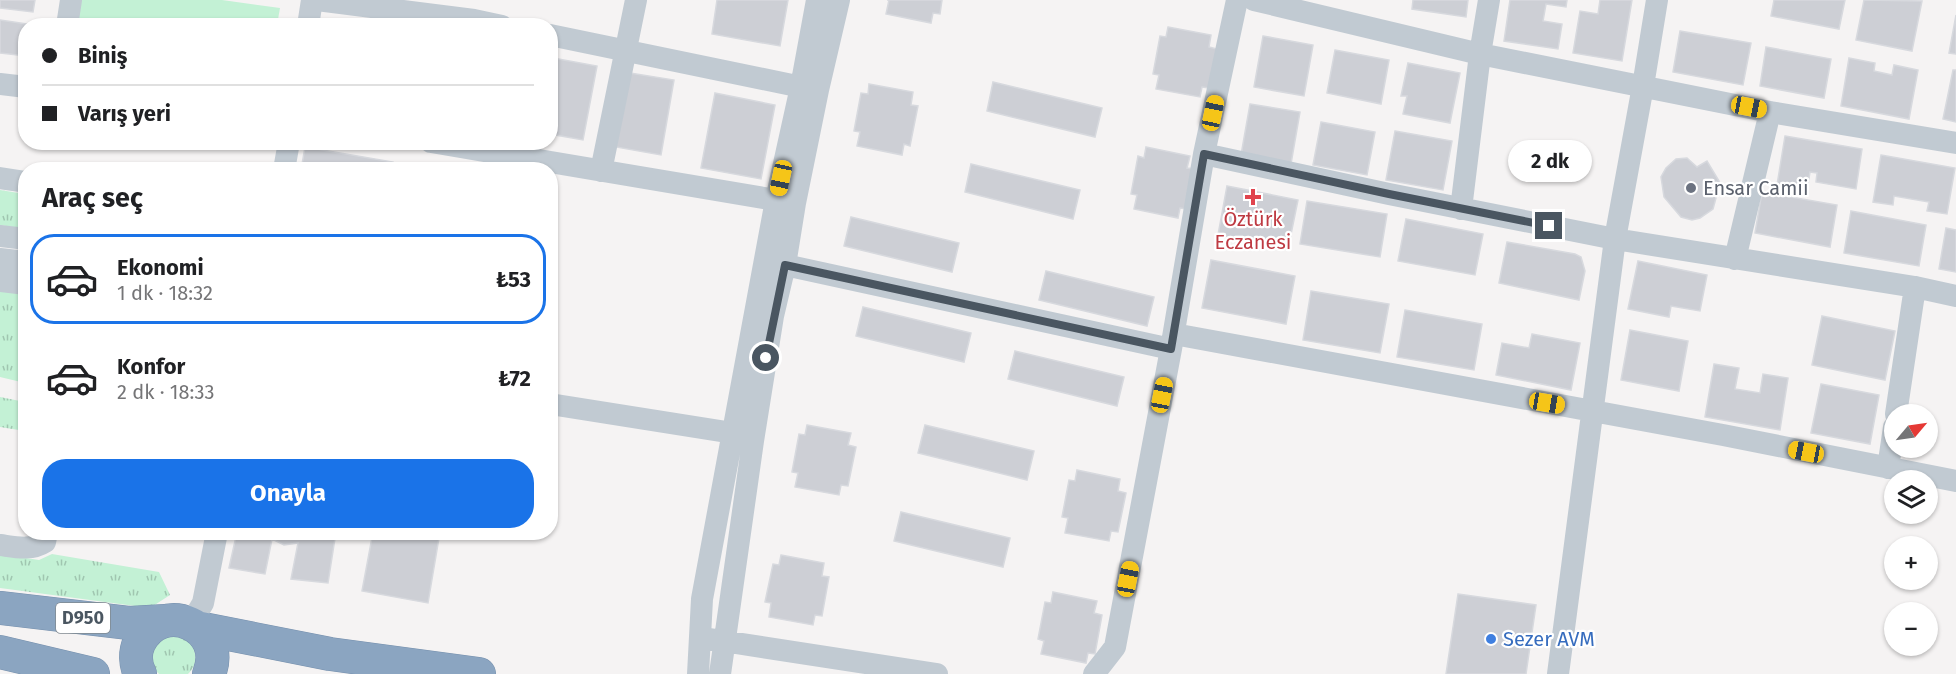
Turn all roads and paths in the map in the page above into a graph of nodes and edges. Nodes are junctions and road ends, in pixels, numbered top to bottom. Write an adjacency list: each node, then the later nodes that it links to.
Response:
1 (70, 0): 12 (street)
2 (312, 0): 13 (street)
3 (317, 0): 11 (street)
4 (636, 0): 16 (street)
5 (817, 0): 21 (street)
6 (840, 0): 21 (street)
7 (1237, 0): 25 (street)
8 (1254, 0): 17 (street)
9 (1489, 0): 17 (street)
10 (1657, 0): 20 (street)
11 (476, 10): 14 (street)
12 (68, 18)
13 (309, 18)
14 (489, 18)
15 (558, 37): 16 (street)
16 (626, 51): 21 (street); 28 (street)
17 (1480, 54): 20 (street); 32 (street)
18 (0, 84): 19 (street)
19 (18, 86)
20 (1644, 86): 22 (street); 35 (street)
21 (810, 89): 31 (street); 39 (street)
22 (1770, 111): 23 (street); 37 (street)
23 (1956, 142)
24 (478, 150): 26 (street)
25 (1204, 154): 32 (street); 44 (street)
26 (548, 162)
27 (558, 164): 28 (street)
28 (601, 171): 31 (street)
29 (0, 178): 30 (street)
30 (18, 181)
31 (776, 200): 48 (street)
32 (1461, 209): 35 (street)
33 (0, 236): 34 (street)
34 (18, 238)
35 (1615, 239): 37 (street); 47 (street)
36 (0, 259): 38 (street)
37 (1735, 260): 42 (street)
38 (18, 261)
39 (785, 265): 44 (street); 58 (street)
40 (0, 280): 41 (street)
41 (18, 283)
42 (1915, 287): 43 (street); 45 (street)
43 (1956, 296)
44 (1172, 342): 47 (street); 67 (street)
45 (1897, 404)
46 (558, 405): 48 (street)
47 (1593, 411): 50 (street); 68 (street)
48 (733, 433): 57 (street)
49 (1889, 458): 50 (street)
50 (1888, 468): 51 (street)
51 (1956, 482)
52 (45, 540): 54 (street)
53 (215, 540): 56 (street)
54 (0, 545)
55 (0, 608): 56 (highway, D950)
56 (185, 624): 61 (highway); 62 (highway); 63 (highway, D950)
57 (699, 638): 58 (street); 64 (street)
58 (723, 641): 65 (street); 66 (street)
59 (0, 652): 60 (highway)
60 (93, 674)
61 (140, 674)
62 (209, 674)
63 (479, 674)
64 (698, 674)
65 (720, 674)
66 (937, 674)
67 (1094, 674)
68 (1558, 674)

